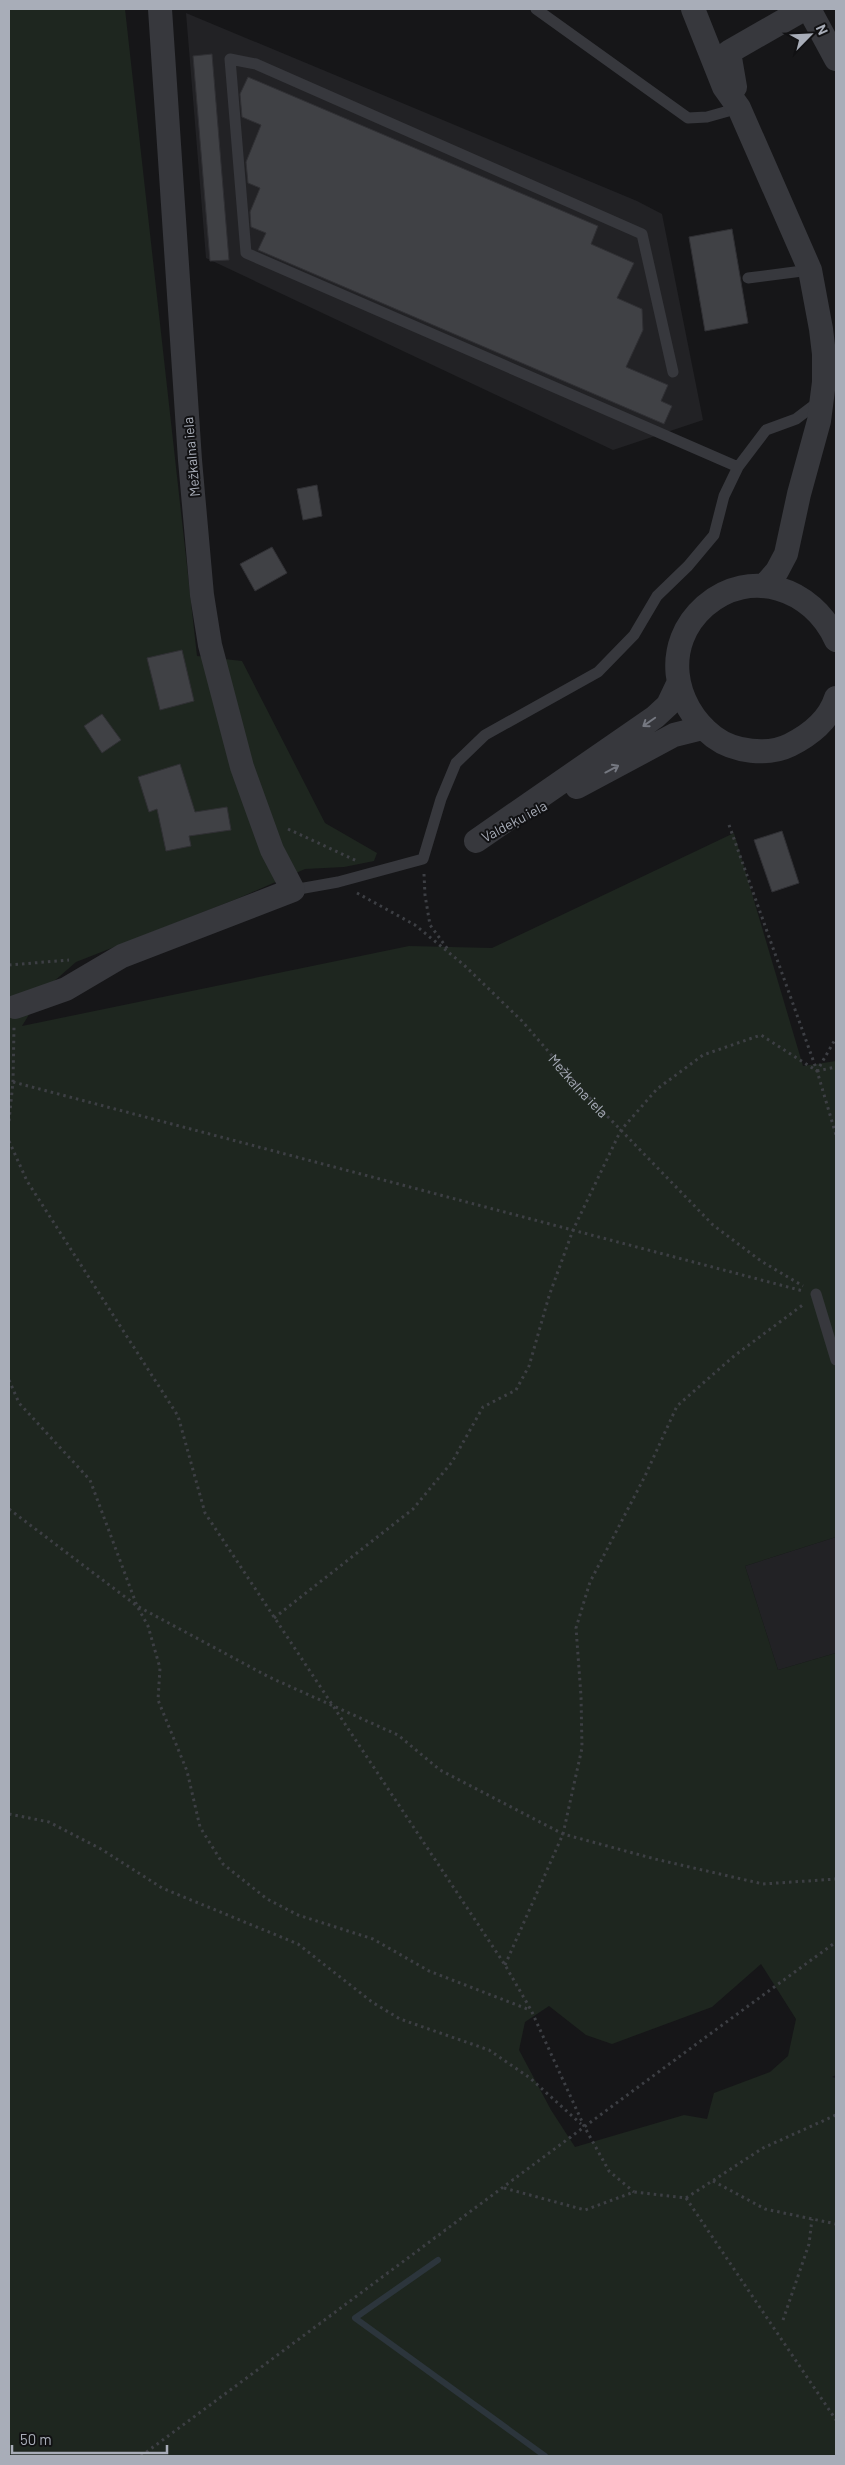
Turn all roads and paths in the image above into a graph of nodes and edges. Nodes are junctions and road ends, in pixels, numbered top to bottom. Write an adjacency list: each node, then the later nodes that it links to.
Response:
1 (160, 9): 18 (street, Mežkalna iela)
2 (536, 9): 7 (lane)
3 (693, 9): 7 (street)
4 (804, 9): 7 (street)
5 (809, 9): 6 (street)
6 (836, 59)
7 (739, 108): 8 (street)
8 (810, 270): 9 (lane); 11 (street)
9 (748, 278)
10 (673, 372): 12 (lane)
11 (822, 399): 12 (lane); 13 (street)
12 (738, 467): 20 (lane)
13 (764, 586): 14 (street, Valdeķu iela); 15 (street, Valdeķu iela)
14 (836, 640)
15 (678, 684): 17 (street, Valdeķu iela); 17 (street, Valdeķu iela, one-way to 17)
16 (836, 701): 17 (street, Valdeķu iela)
17 (702, 728)
18 (260, 816): 21 (path); 23 (street, Mežkalna iela)
19 (729, 825): 30 (path)
20 (424, 859): 21 (lane); 24 (path)
21 (379, 871): 22 (lane)
22 (338, 882): 23 (lane); 24 (path, Mežkalna iela)
23 (293, 890): 27 (street)
24 (453, 955): 34 (path, Mežkalna iela)
25 (77, 959): 26 (path)
26 (9, 965)
27 (15, 1007): 31 (path)
28 (836, 1038): 30 (path)
29 (836, 1067): 30 (path)
30 (817, 1071): 34 (path); 35 (path)
31 (13, 1082): 32 (path); 37 (path)
32 (10, 1099): 33 (path)
33 (9, 1121)
34 (620, 1130): 37 (path); 38 (path, Mežkalna iela)
35 (836, 1135)
36 (9, 1140): 43 (path)
37 (573, 1230): 38 (path); 43 (path)
38 (816, 1294): 39 (lane); 46 (path)
39 (836, 1360)
40 (9, 1380): 42 (path)
41 (9, 1509): 42 (path)
42 (137, 1606): 44 (path); 50 (path)
43 (274, 1618): 44 (path)
44 (329, 1703): 46 (path); 49 (path)
45 (9, 1814): 52 (path)
46 (563, 1834): 47 (path); 49 (path)
47 (836, 1879)
48 (836, 1942): 52 (path)
49 (505, 1965): 50 (path)
50 (531, 2010): 52 (path)
51 (836, 2115): 53 (path)
52 (584, 2126): 54 (path); 55 (path)
53 (713, 2180): 56 (path); 57 (path)
54 (504, 2188): 55 (path); 61 (path)
55 (634, 2192): 56 (path)
56 (686, 2198): 60 (path)
57 (812, 2219): 58 (path); 59 (path)
58 (836, 2224)
59 (782, 2320)
60 (836, 2420)
61 (141, 2456)

